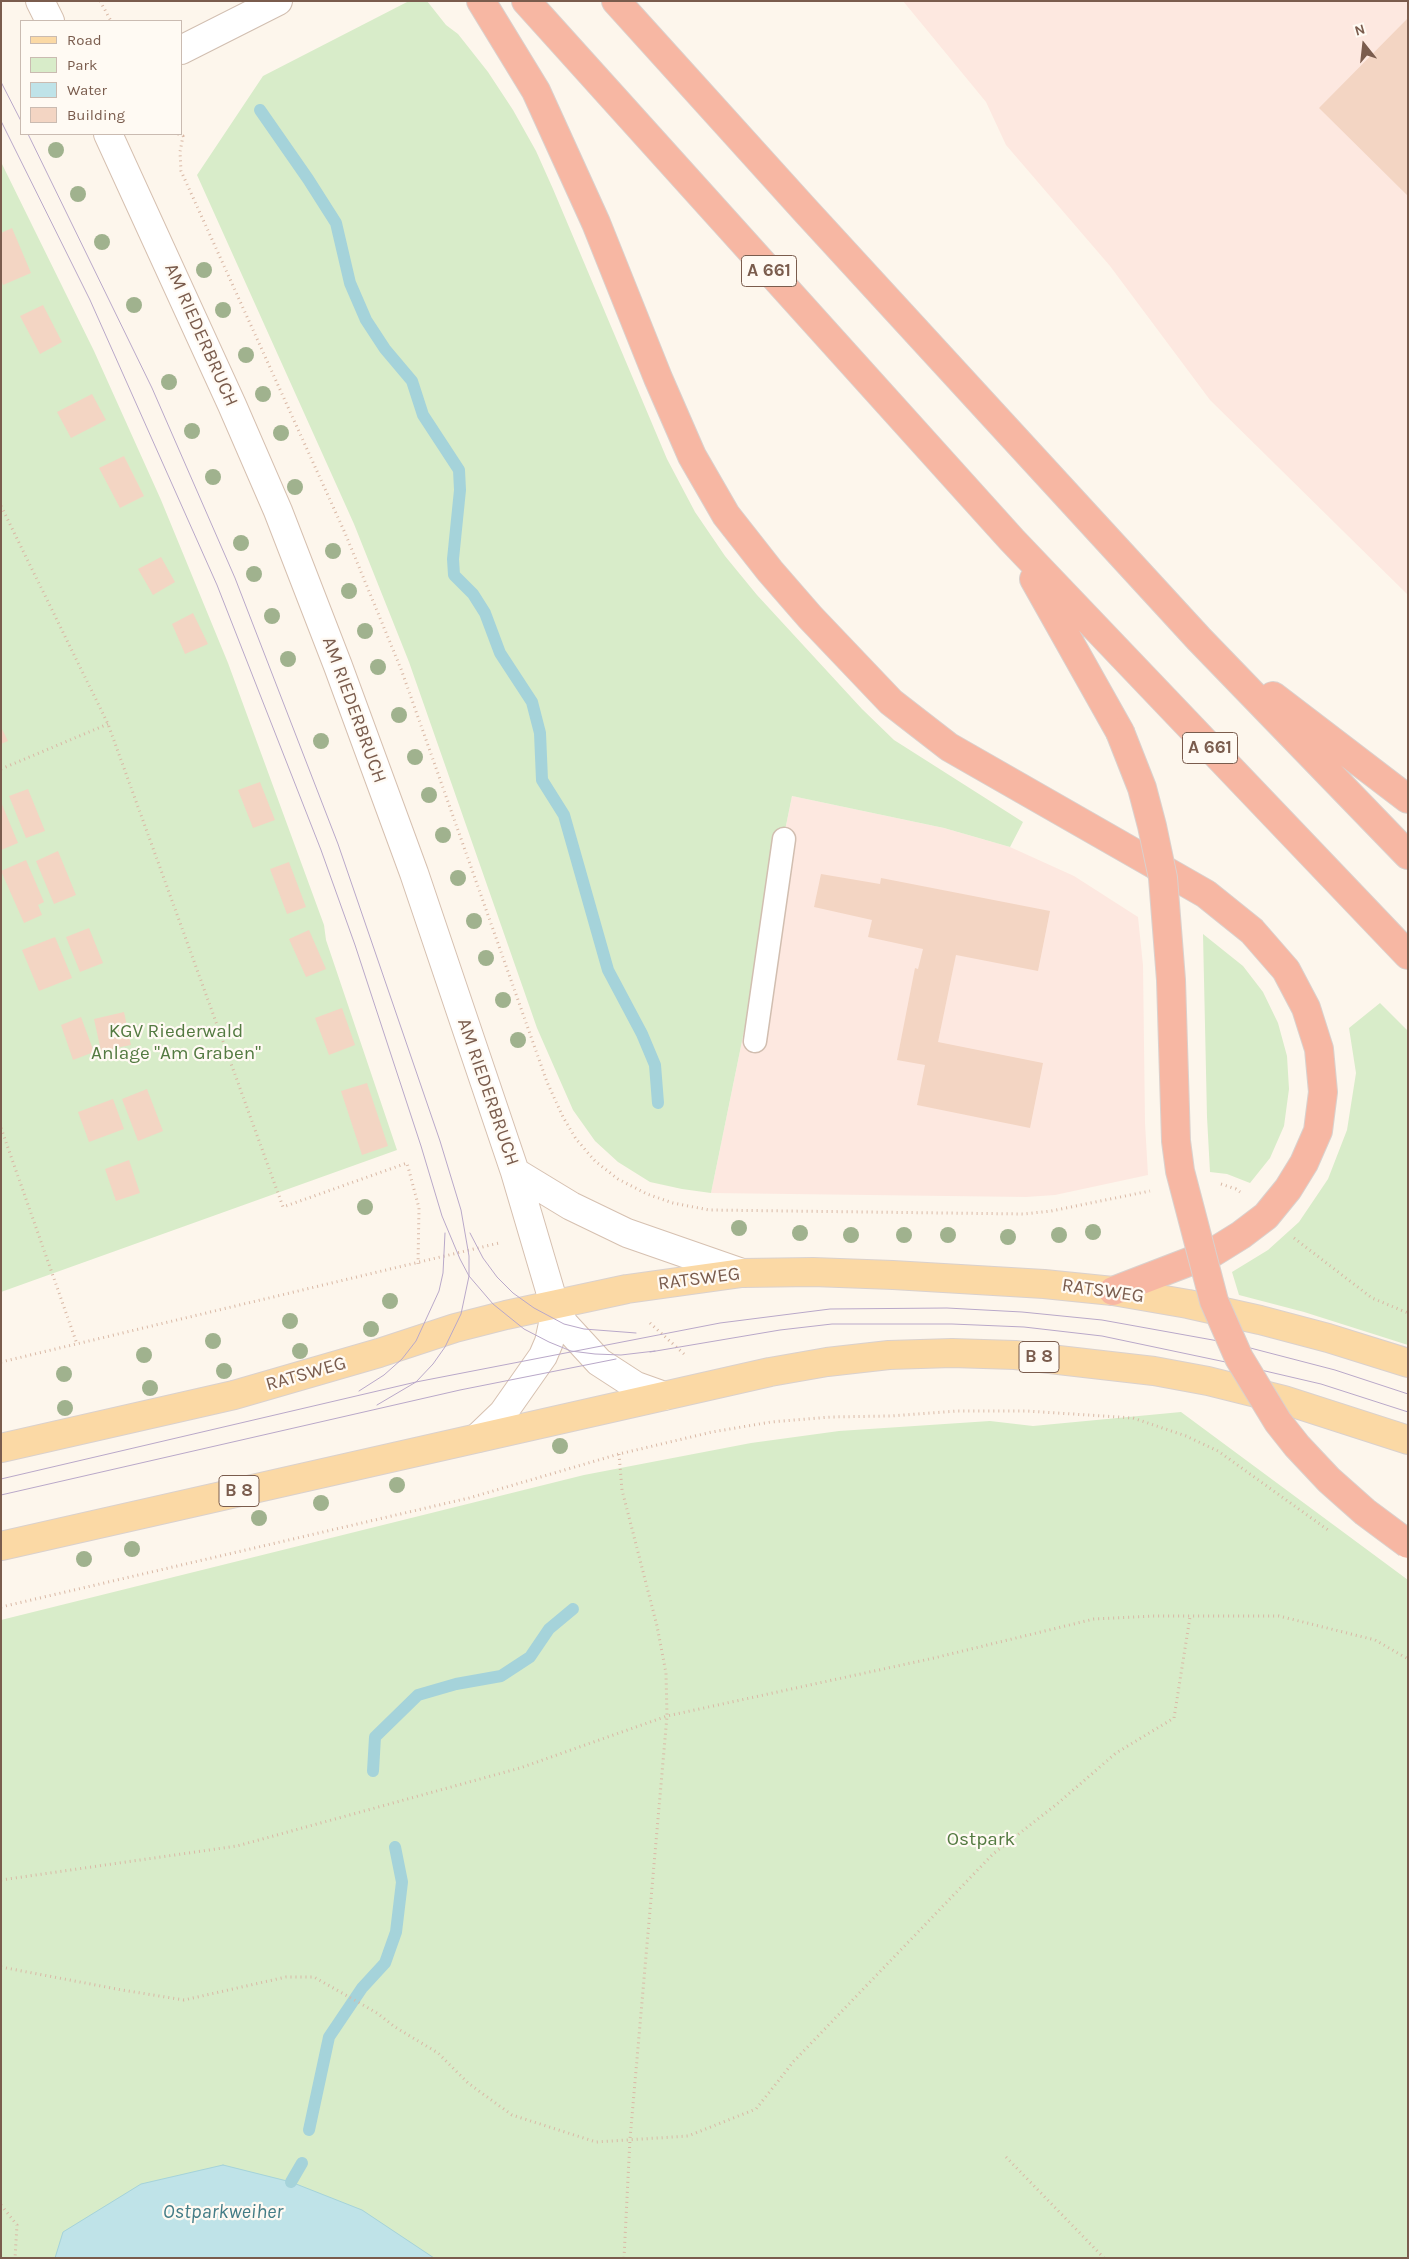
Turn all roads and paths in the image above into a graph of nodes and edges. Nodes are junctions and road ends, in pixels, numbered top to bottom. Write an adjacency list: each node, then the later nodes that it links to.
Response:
1 (40, 1): 7 (main road)
2 (100, 1): 8 (path)
3 (278, 1): 9 (main road)
4 (526, 1): 13 (highway, A 661)
5 (616, 1): 14 (highway)
6 (487, 10): 26 (highway)
7 (50, 20)
8 (110, 20)
9 (182, 49)
10 (108, 135): 23 (main road, AM RIEDERBRUCH)
11 (180, 135): 25 (path)
12 (1, 506): 15 (path)
13 (1012, 540): 20 (highway, A 661); 45 (highway, bridge)
14 (1199, 639): 17 (highway); 19 (highway)
15 (108, 724): 16 (path); 28 (path)
16 (1, 769)
17 (1408, 799)
18 (784, 839): 21 (lane)
19 (1408, 855)
20 (1408, 955)
21 (756, 1041)
22 (1, 1128): 34 (path)
23 (514, 1172): 29 (main road); 32 (main road, AM RIEDERBRUCH)
24 (1218, 1184): 26 (path)
25 (1158, 1190)
26 (1266, 1216): 31 (highway); 33 (path)
27 (504, 1242): 28 (path)
28 (418, 1264): 34 (path)
29 (742, 1273): 30 (main road, RATSWEG); 31 (main road, RATSWEG)
30 (627, 1288): 32 (main road, RATSWEG); 37 (path)
31 (1114, 1291): 36 (main road, RATSWEG)
32 (554, 1304): 38 (main road); 40 (main road); 42 (main road, RATSWEG)
33 (1408, 1313)
34 (77, 1344): 35 (path)
35 (1, 1362)
36 (1408, 1363)
37 (701, 1388): 38 (main road, B 8); 39 (path); 41 (main road, B 8)
38 (664, 1396): 40 (main road, B 8)
39 (712, 1432): 43 (path); 44 (path)
40 (477, 1438): 46 (main road, B 8)
41 (1408, 1440)
42 (1, 1448)
43 (619, 1454): 47 (path); 50 (path)
44 (1333, 1533)
45 (1408, 1544)
46 (1, 1546)
47 (1, 1607)
48 (1190, 1617): 49 (path); 50 (path); 53 (path)
49 (1408, 1658)
50 (667, 1716): 51 (path); 53 (path)
51 (1, 1880)
52 (1, 1967): 53 (path)
53 (630, 2139): 57 (path)
54 (1006, 2157): 58 (path)
55 (1, 2205): 56 (path)
56 (16, 2258)
57 (624, 2258)
58 (1104, 2258)

